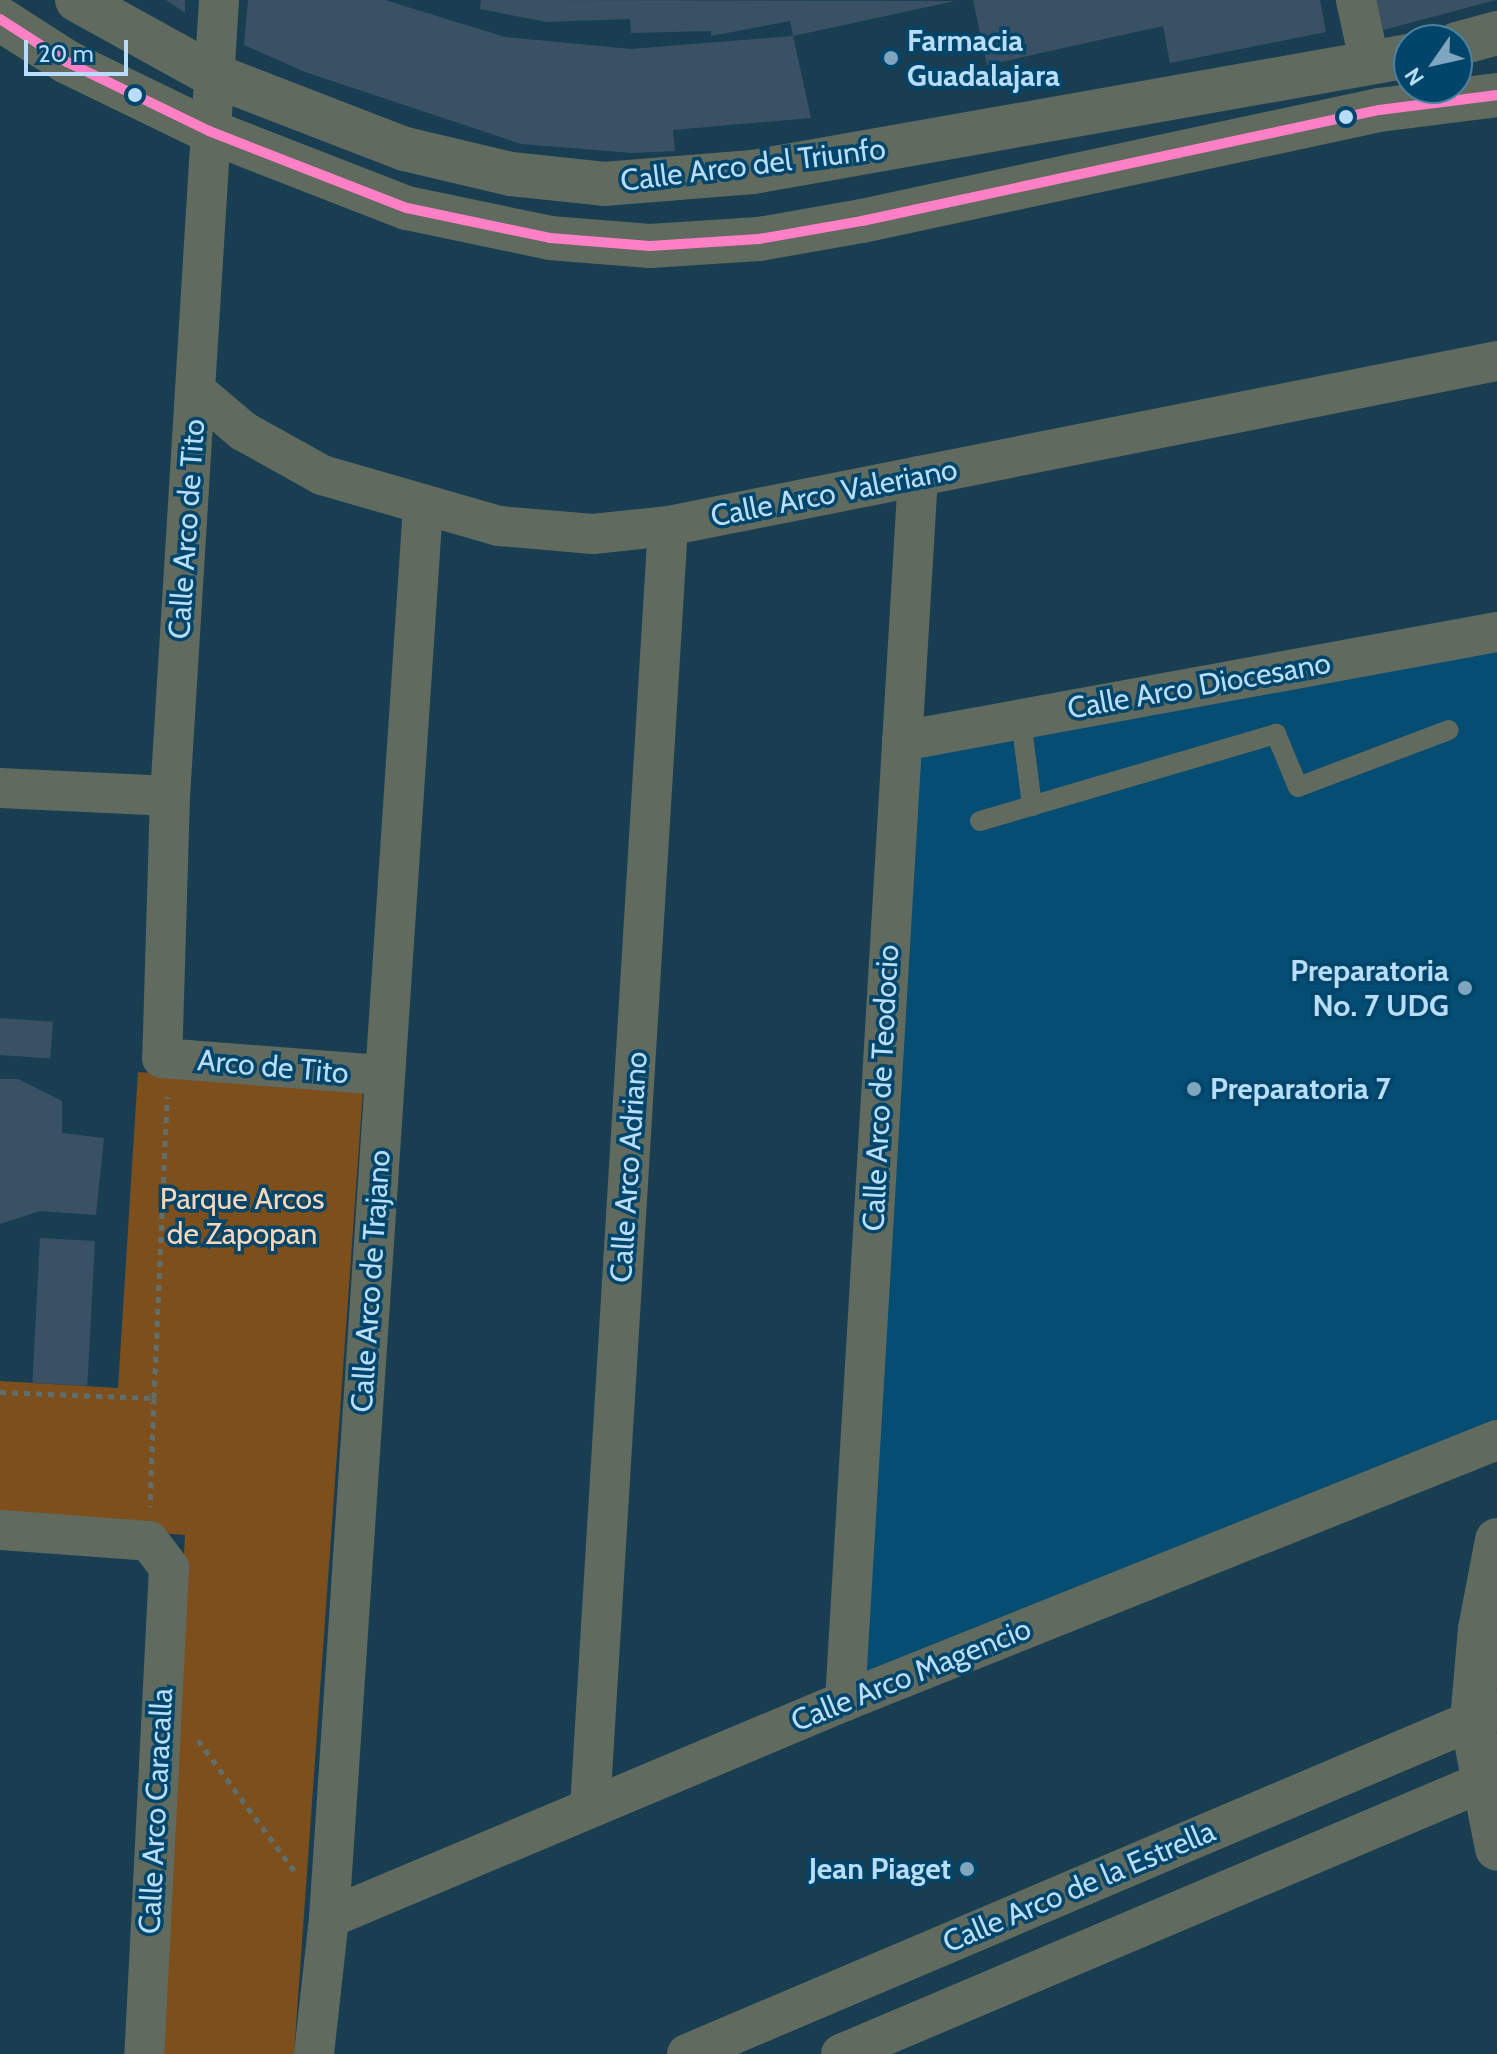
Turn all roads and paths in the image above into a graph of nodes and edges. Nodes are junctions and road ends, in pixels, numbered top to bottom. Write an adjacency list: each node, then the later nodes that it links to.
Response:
1 (77, 0): 8 (street, Calle Arco del Triunfo)
2 (219, 0): 8 (street, Calle Arco de Tito)
3 (1356, 0): 7 (street)
4 (0, 19): 10 (street, Calle Arco del Triunfo)
5 (1497, 33): 6 (street)
6 (1473, 40)
7 (1389, 61): 8 (street, Calle Arco del Triunfo)
8 (213, 75): 10 (street, Calle Arco de Tito)
9 (1497, 95): 10 (street, Calle Arco del Triunfo)
10 (209, 131): 12 (street, Calle Arco de Tito)
11 (1497, 361): 13 (street, Calle Arco Valeriano)
12 (196, 391): 14 (street, Calle Arco Valeriano); 21 (street, Calle Arco de Tito)
13 (918, 476): 15 (street, Calle Arco Valeriano); 19 (street, Calle Arco de Teodocio)
14 (423, 508): 15 (street, Calle Arco Valeriano); 25 (street, Calle Arco de Trajano)
15 (668, 526): 36 (street, Calle Arco Adriano)
16 (1497, 632): 17 (street, Calle Arco Diocesano)
17 (1021, 719): 19 (street, Calle Arco Diocesano); 22 (lane)
18 (1449, 730): 22 (lane)
19 (902, 741): 33 (street, Calle Arco de Teodocio)
20 (0, 788): 21 (street)
21 (170, 796): 24 (street, Calle Arco de Tito)
22 (1032, 806): 23 (lane)
23 (980, 821)
24 (165, 1058): 25 (street, Arco de Tito); 27 (path)
25 (384, 1075): 38 (street, Calle Arco de Trajano)
26 (0, 1392): 27 (path)
27 (154, 1398): 31 (path)
28 (1497, 1440): 33 (street, Calle Arco Magencio)
29 (0, 1530): 31 (street)
30 (1497, 1540): 34 (street)
31 (159, 1554): 32 (street, Calle Arco Caracalla)
32 (162, 1691): 38 (path); 39 (street, Calle Arco Caracalla)
33 (845, 1701): 36 (street, Calle Arco Magencio)
34 (1484, 1715): 35 (street); 41 (street, Calle Arco de la Estrella)
35 (1489, 1779): 37 (street); 42 (street, Calle Arco de la Estrella)
36 (590, 1808): 38 (street, Calle Arco Magencio)
37 (1497, 1849)
38 (329, 1918): 40 (street, Calle Arco de Trajano)
39 (144, 2054)
40 (314, 2054)
41 (687, 2054)
42 (841, 2054)

